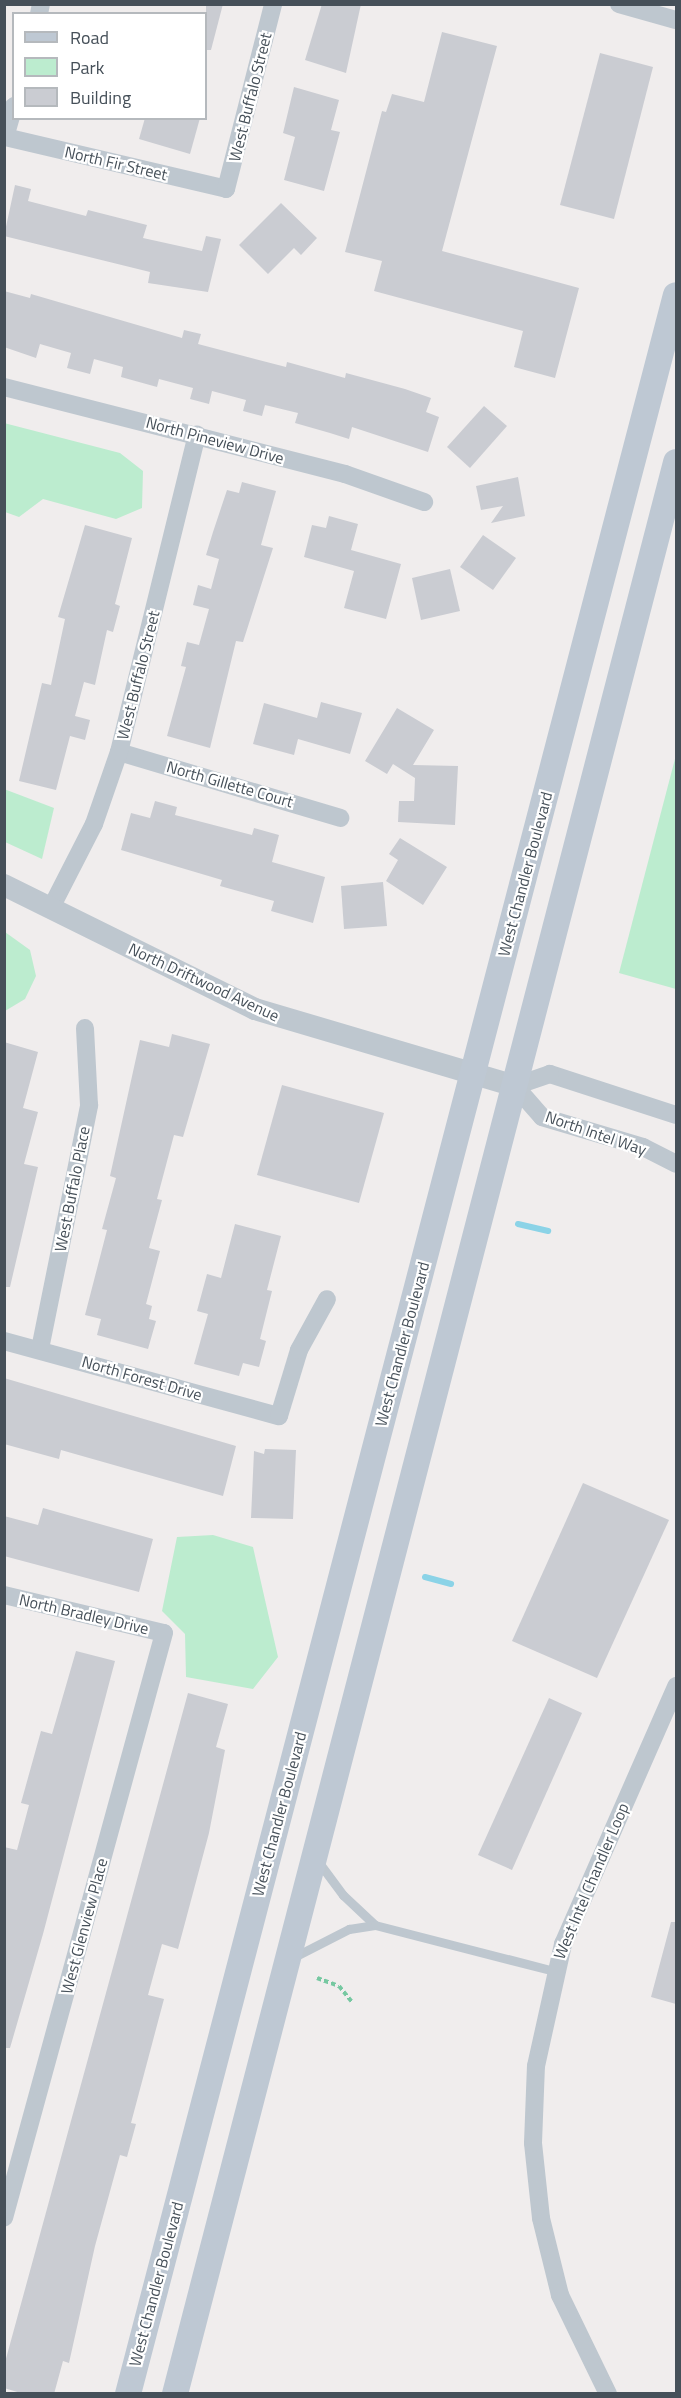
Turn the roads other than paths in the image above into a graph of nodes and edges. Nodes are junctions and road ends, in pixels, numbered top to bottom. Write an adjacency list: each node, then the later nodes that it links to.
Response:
1 (273, 4): 6 (street, West Buffalo Street)
2 (618, 4): 3 (street)
3 (676, 20)
4 (12, 113): 5 (street)
5 (5, 137): 6 (street, North Fir Street)
6 (226, 189)
7 (676, 295): 17 (main road, West Chandler Boulevard)
8 (4, 387): 9 (street, North Pineview Drive)
9 (197, 434): 11 (street, North Pineview Drive); 12 (street, West Buffalo Street)
10 (676, 462): 18 (main road)
11 (424, 502)
12 (119, 752): 13 (street, North Gillette Court); 15 (street, West Buffalo Street)
13 (340, 818)
14 (4, 885): 15 (street, North Driftwood Avenue)
15 (52, 906): 17 (street, North Driftwood Avenue)
16 (85, 1028): 23 (street, West Buffalo Place)
17 (473, 1074): 18 (street, North Driftwood Avenue); 32 (main road, West Chandler Boulevard)
18 (515, 1086): 19 (street); 20 (street, North Intel Way); 27 (main road)
19 (676, 1115)
20 (676, 1164)
21 (327, 1299): 23 (street, North Forest Drive)
22 (4, 1341): 23 (street, North Forest Drive)
23 (40, 1349)
24 (4, 1595): 25 (street, North Bradley Drive)
25 (165, 1633): 31 (street, West Glenview Place)
26 (676, 1686): 30 (street, West Intel Chandler Loop)
27 (314, 1856): 28 (lane); 29 (main road)
28 (375, 1925): 29 (lane); 30 (lane)
29 (287, 1960): 33 (main road)
30 (554, 1971): 34 (street, West Intel Chandler Loop)
31 (4, 2218)
32 (128, 2394)
33 (175, 2394)
34 (608, 2394)

